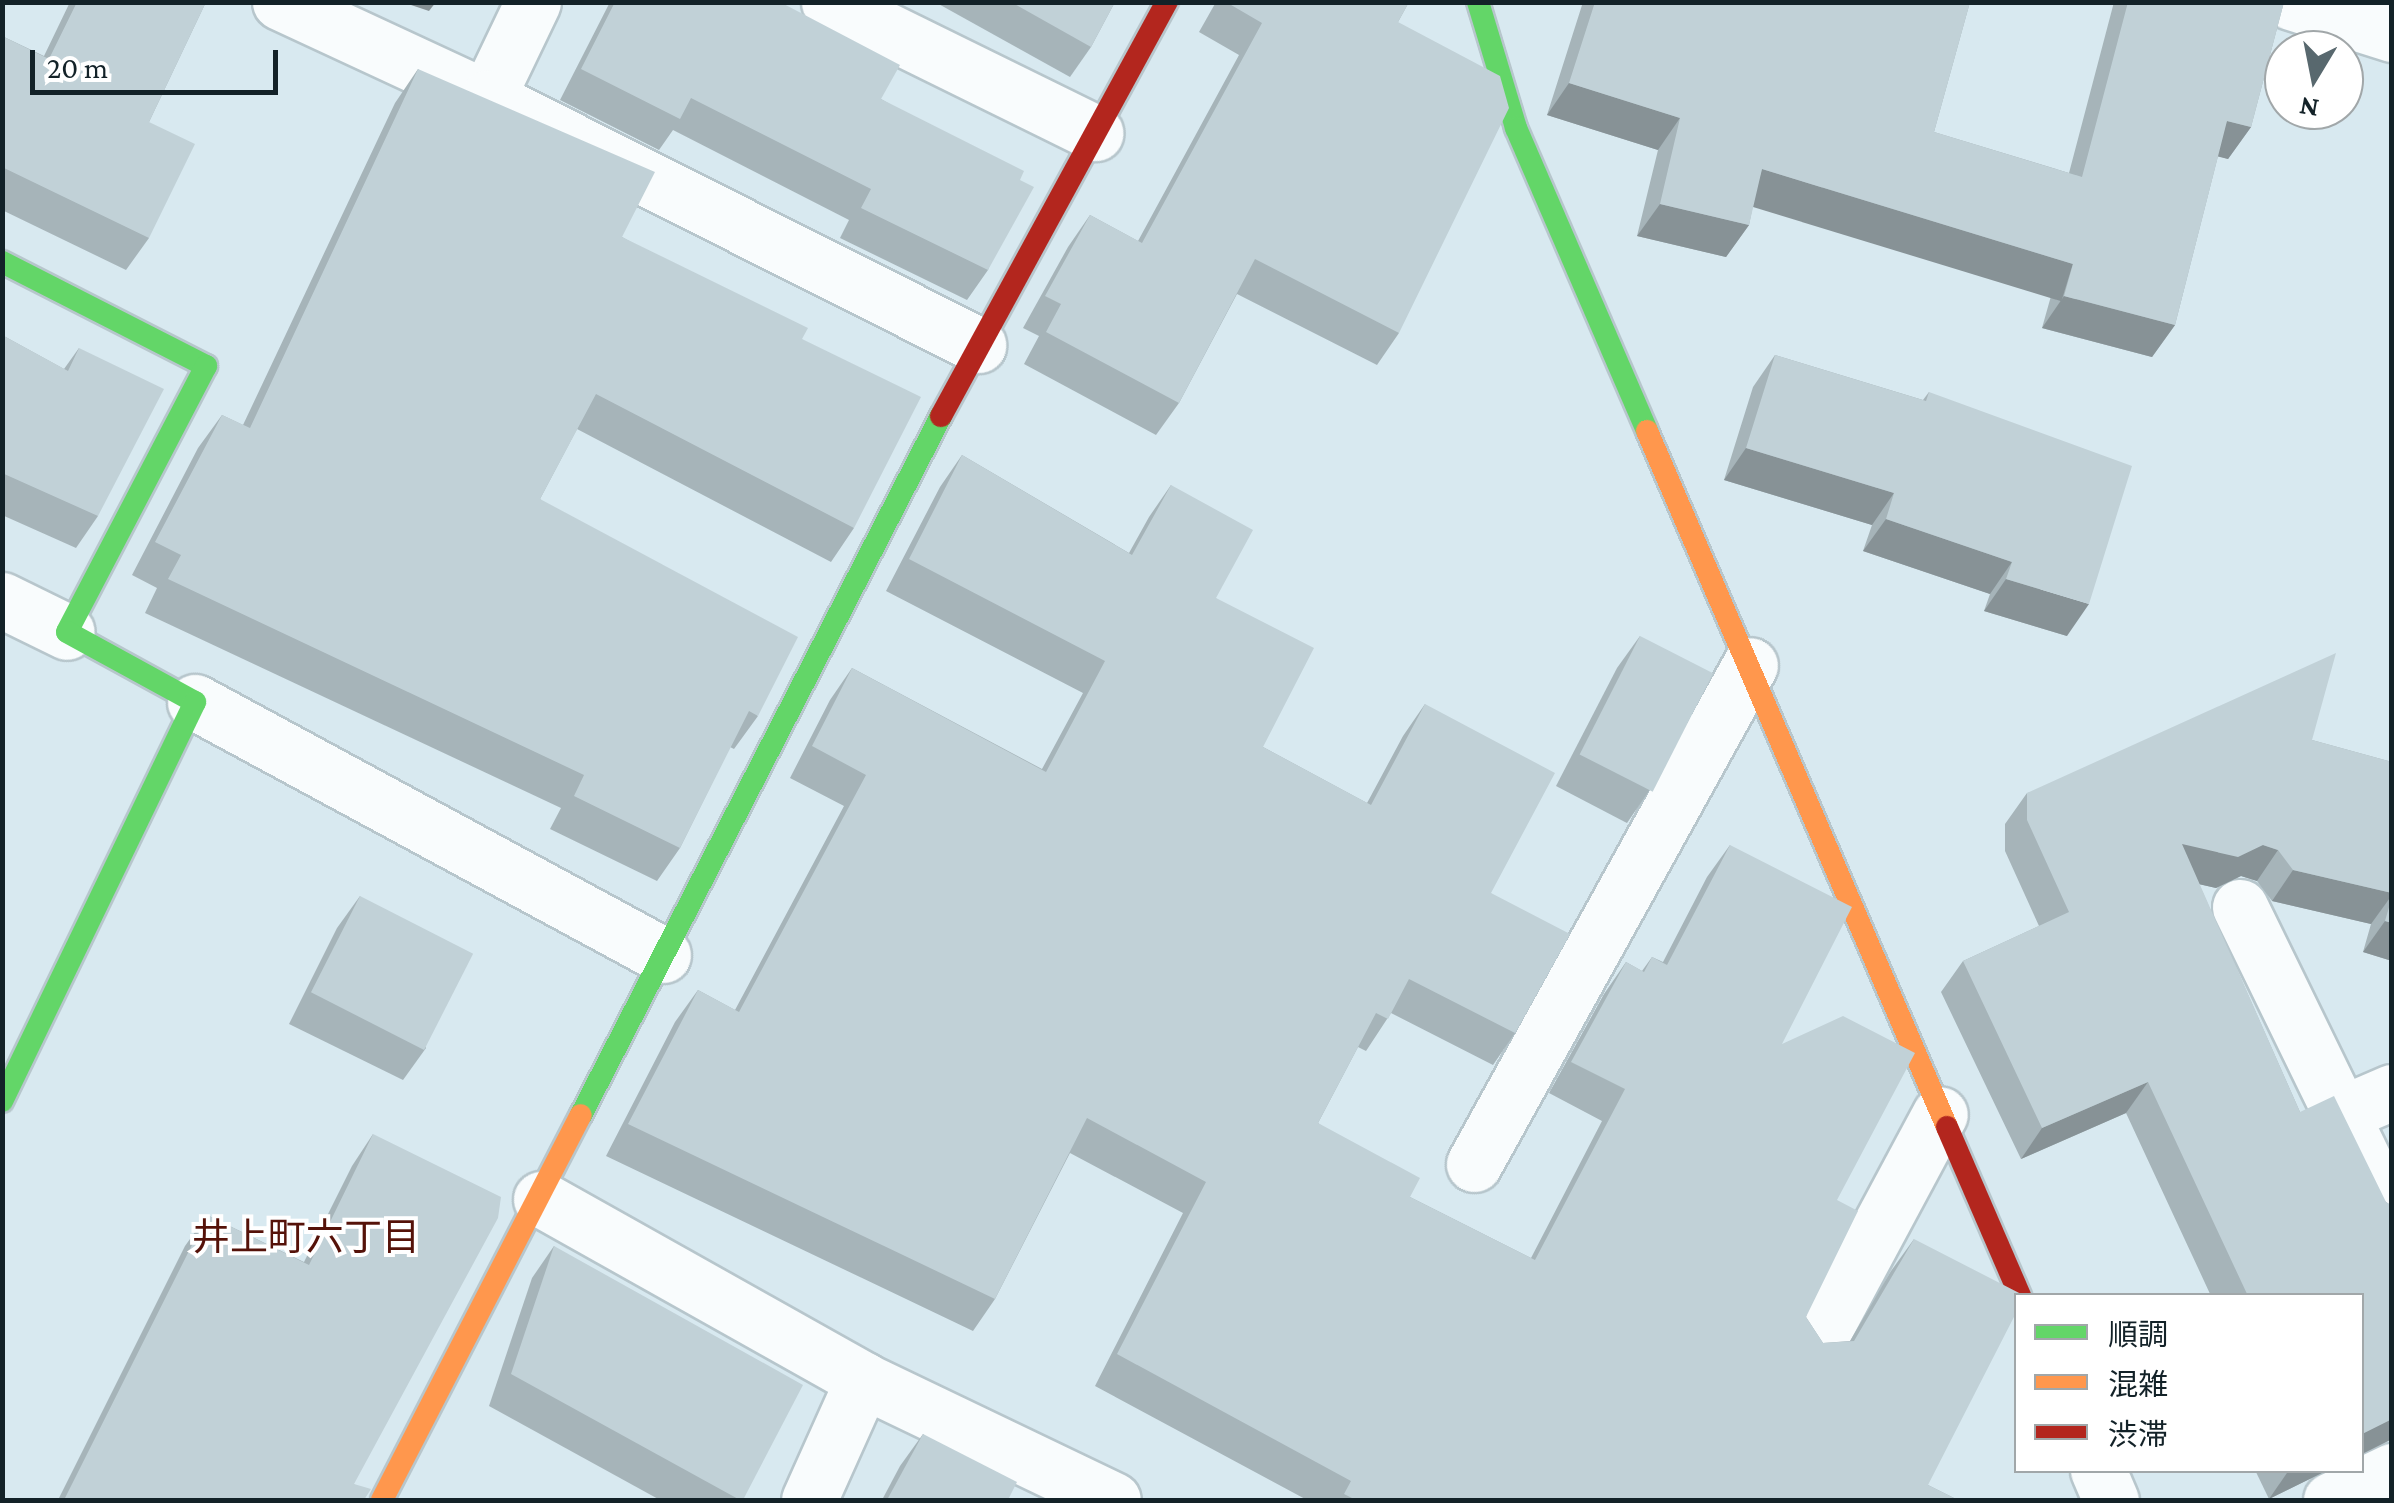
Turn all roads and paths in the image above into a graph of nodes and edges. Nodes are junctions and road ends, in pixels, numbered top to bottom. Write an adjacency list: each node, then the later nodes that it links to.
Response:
1 (280, 2): 8 (street)
2 (533, 2): 8 (street)
3 (829, 2): 9 (street)
4 (1167, 2): 9 (street)
5 (1478, 2): 14 (street)
6 (2290, 2): 7 (street)
7 (2392, 34)
8 (487, 98): 11 (street)
9 (1095, 133): 11 (street)
10 (2, 262): 13 (street)
11 (978, 345): 17 (street)
12 (2, 600): 13 (street)
13 (67, 632): 15 (street)
14 (1750, 665): 20 (street); 21 (street)
15 (196, 702): 17 (street); 18 (street)
16 (2240, 907): 19 (street)
17 (663, 955): 22 (street)
18 (2, 1101)
19 (2367, 1102): 23 (street)
20 (1940, 1114): 24 (street); 25 (street)
21 (1474, 1164)
22 (541, 1199): 26 (street); 29 (street)
23 (2392, 1219)
24 (2019, 1293)
25 (1816, 1347)
26 (863, 1380): 30 (street); 31 (street)
27 (2392, 1471): 33 (street)
28 (2099, 1473): 32 (street)
29 (382, 1500)
30 (808, 1500)
31 (1113, 1500)
32 (2111, 1500)
33 (2332, 1500)

